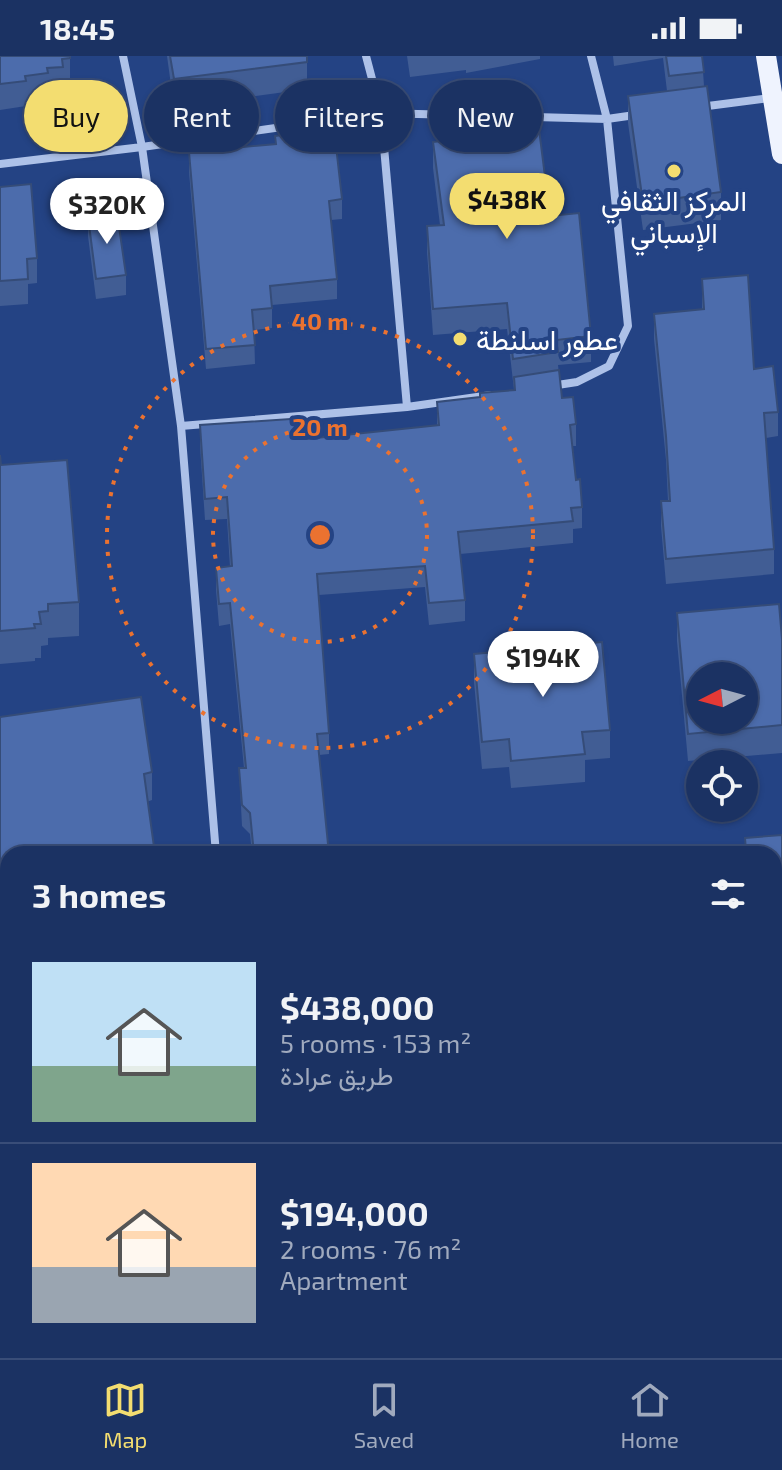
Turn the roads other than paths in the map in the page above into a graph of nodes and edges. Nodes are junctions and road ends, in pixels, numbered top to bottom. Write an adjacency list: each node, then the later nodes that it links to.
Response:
1 (123, 56): 12 (street)
2 (366, 56): 5 (street)
3 (591, 56): 10 (street)
4 (766, 56): 6 (main road)
5 (372, 80)
6 (772, 98): 7 (street); 14 (main road)
7 (682, 109)
8 (652, 113): 10 (street)
9 (413, 114): 10 (street)
10 (607, 119): 16 (street)
11 (275, 128): 12 (street)
12 (142, 147): 15 (street); 19 (street)
13 (384, 152): 18 (street)
14 (782, 154)
15 (0, 164)
16 (546, 387)
17 (500, 393): 18 (street)
18 (407, 407): 19 (street)
19 (181, 426): 20 (street)
20 (215, 846)

